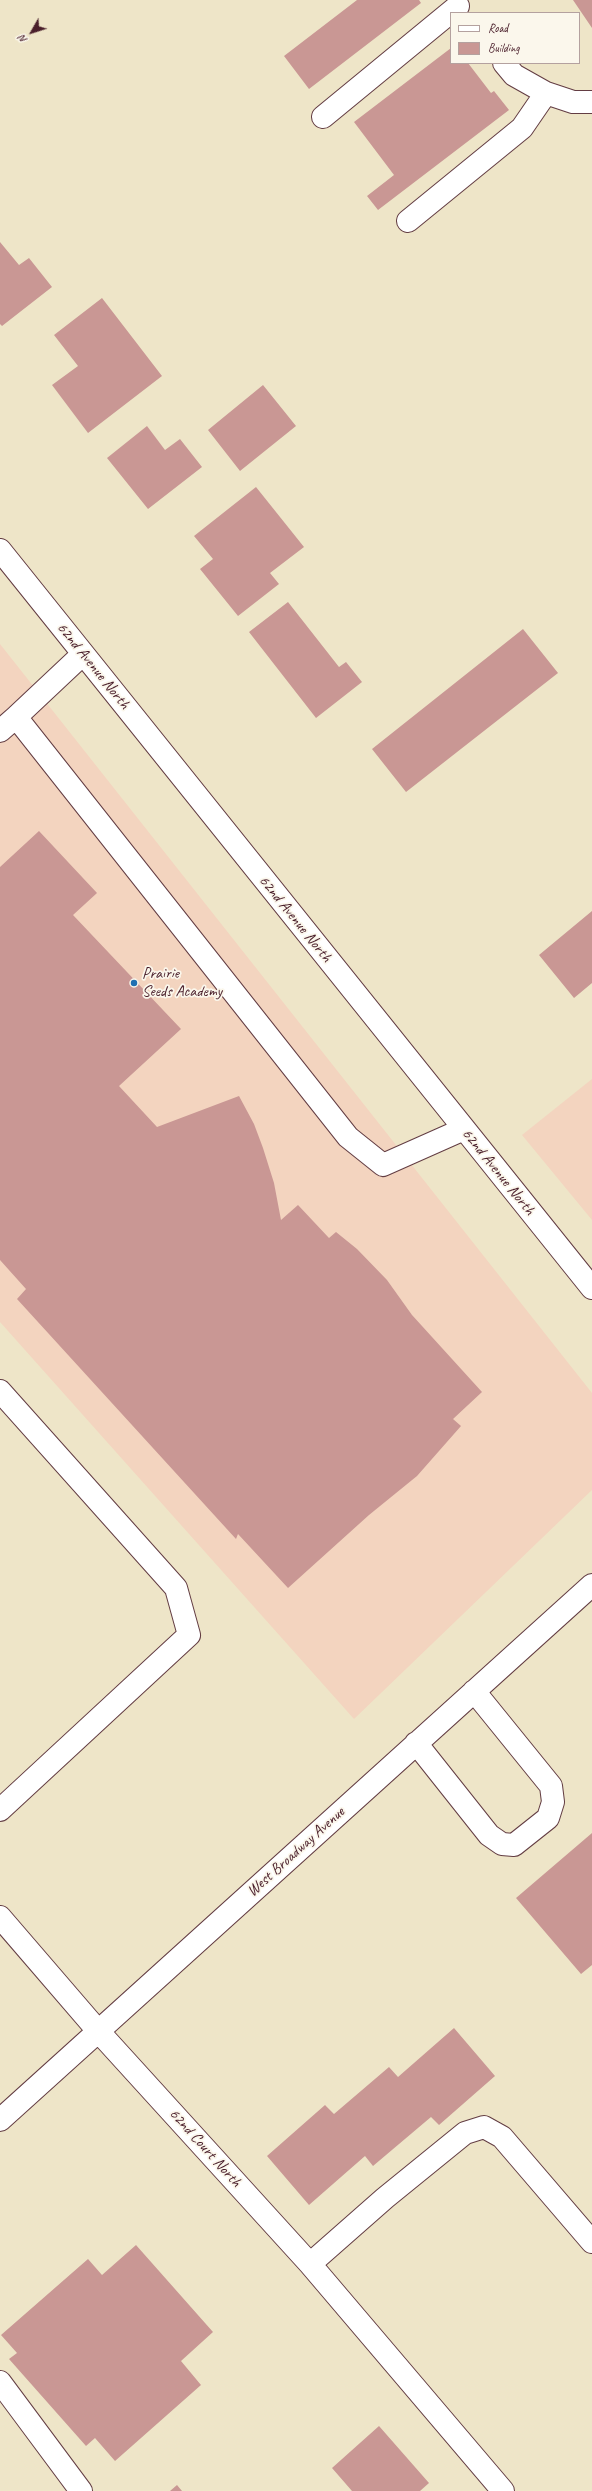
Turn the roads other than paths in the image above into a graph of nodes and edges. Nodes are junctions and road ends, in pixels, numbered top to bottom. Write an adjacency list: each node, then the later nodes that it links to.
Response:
1 (450, 13): 5 (street)
2 (505, 64): 3 (street)
3 (546, 93): 4 (street); 6 (street)
4 (592, 102)
5 (323, 117)
6 (408, 221)
7 (0, 550): 8 (street, 62nd Avenue North)
8 (83, 654): 9 (street); 11 (street, 62nd Avenue North)
9 (16, 717): 10 (street); 11 (street)
10 (0, 731)
11 (464, 1129): 12 (street, 62nd Avenue North)
12 (592, 1288)
13 (0, 1391): 17 (street)
14 (592, 1585): 15 (street, West Broadway Avenue)
15 (474, 1691): 16 (street, West Broadway Avenue); 16 (street)
16 (416, 1743): 19 (street, West Broadway Avenue)
17 (0, 1810)
18 (0, 1917): 19 (street, 62nd Court North)
19 (99, 2032): 20 (street, West Broadway Avenue); 22 (street, 62nd Court North)
20 (0, 2120)
21 (592, 2242): 22 (street)
22 (310, 2264): 25 (street, 62nd Court North)
23 (0, 2382): 24 (street)
24 (81, 2491)
25 (503, 2491)

